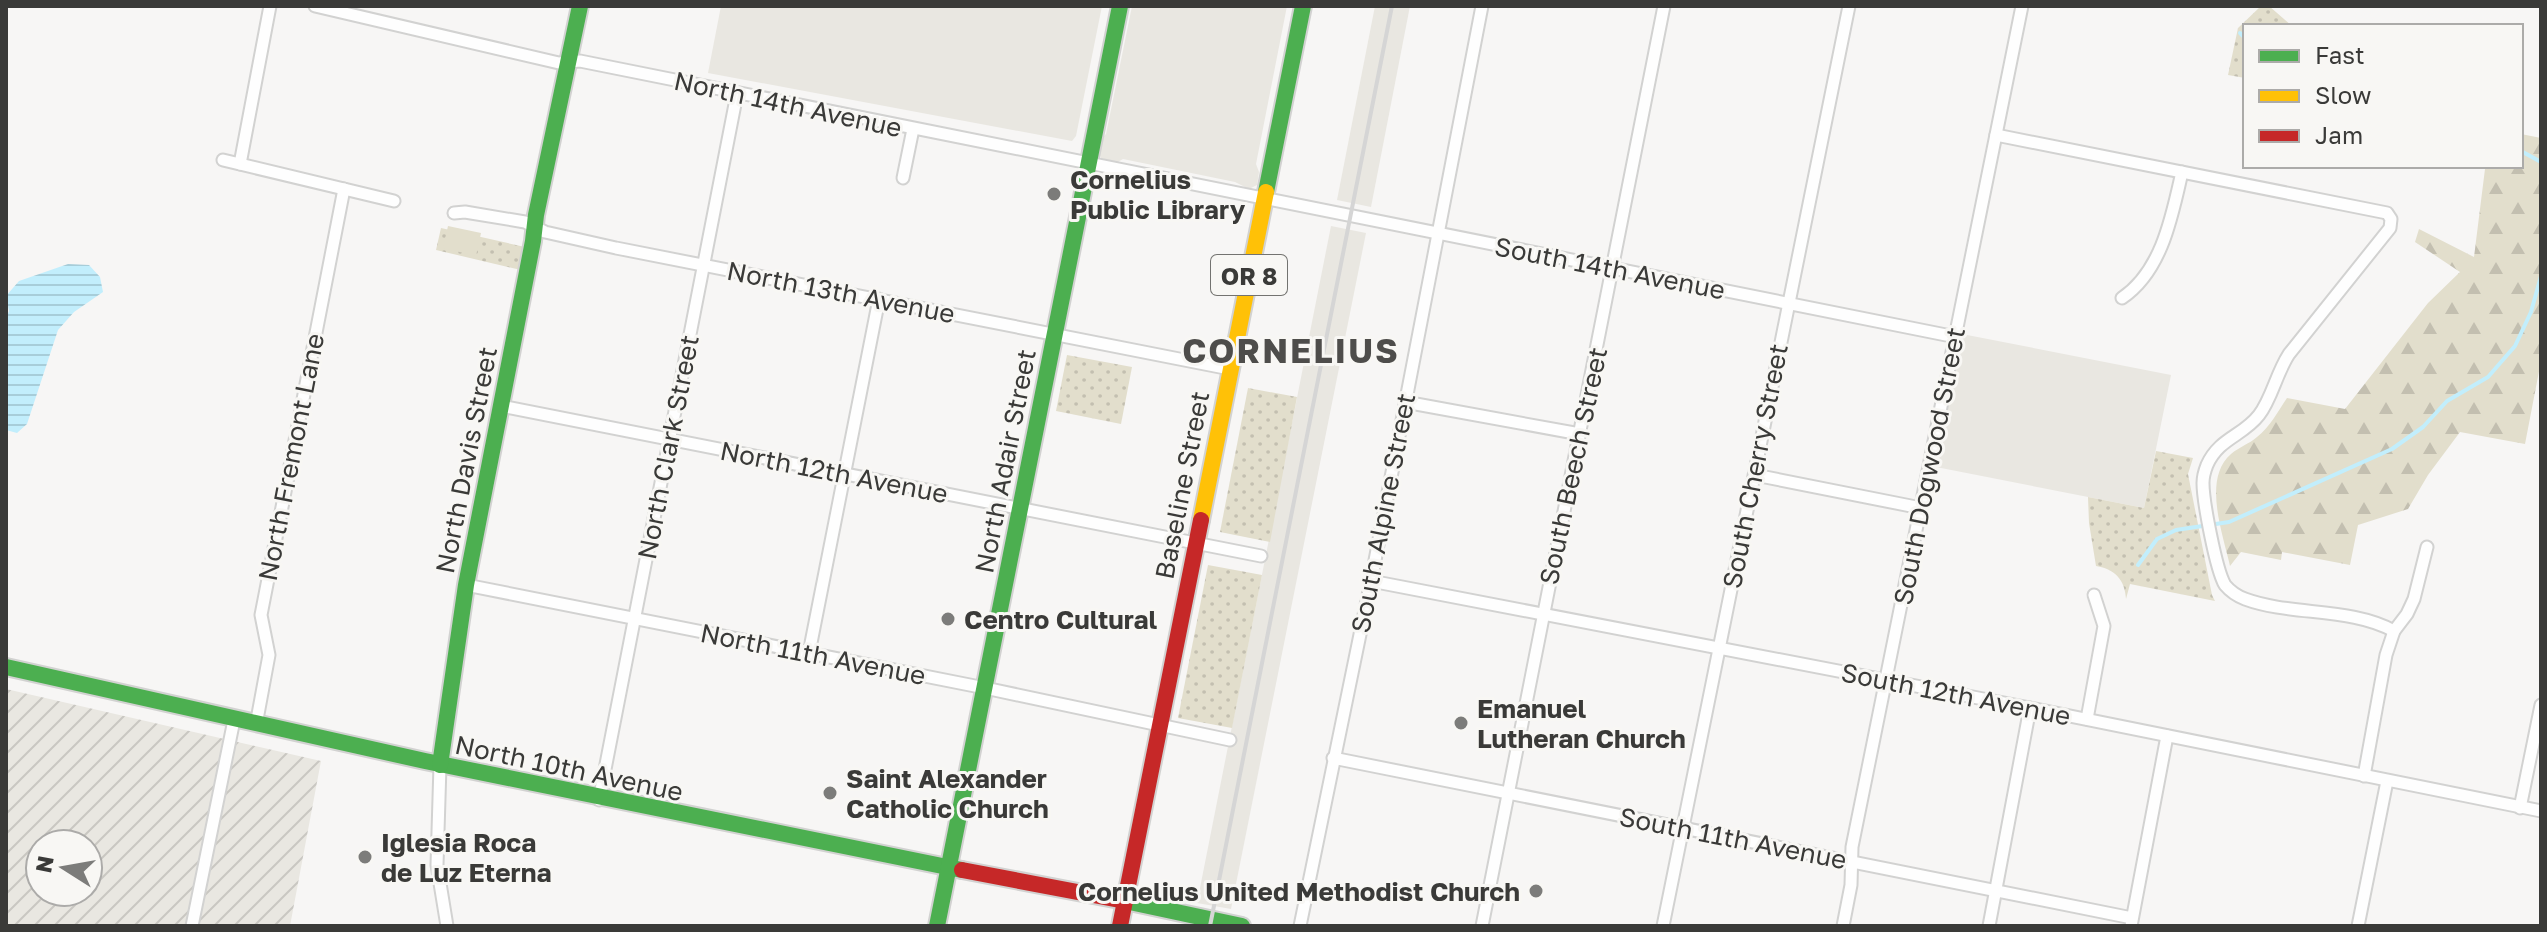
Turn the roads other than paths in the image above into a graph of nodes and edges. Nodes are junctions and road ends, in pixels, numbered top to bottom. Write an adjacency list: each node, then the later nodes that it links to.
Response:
1 (270, 6): 15 (street)
2 (315, 6): 10 (street, North 14th Avenue)
3 (580, 6): 10 (main road, North Davis Street)
4 (1120, 6): 16 (main road, North Adair Street)
5 (1303, 6): 20 (main road, Baseline Street / OR 8)
6 (1482, 6): 24 (street, South Alpine Street)
7 (1664, 6): 26 (street, South Beech Street)
8 (1849, 6): 29 (street, South Cherry Street)
9 (2022, 6): 13 (street, South Dogwood Street)
10 (569, 64): 11 (street, North 14th Avenue); 23 (main road, North Davis Street)
11 (737, 94): 12 (street, North 14th Avenue); 25 (street, North Clark Street)
12 (913, 129): 16 (street, North 14th Avenue); 18 (street)
13 (1996, 135): 17 (street); 31 (street, South Dogwood Street)
14 (223, 160): 15 (street)
15 (240, 164): 19 (street)
16 (1089, 164): 20 (street, North 14th Avenue); 30 (main road, North Adair Street)
17 (2182, 172): 27 (street); 49 (street)
18 (903, 178)
19 (344, 189): 21 (street); 59 (street, North Fremont Lane)
20 (1264, 199): 24 (street, South 14th Avenue); 32 (main road, Baseline Street / OR 8)
21 (394, 201)
22 (454, 213): 23 (street, North 13th Avenue)
23 (535, 228): 25 (street, North 13th Avenue); 34 (main road, North Davis Street)
24 (1438, 234): 26 (street, South 14th Avenue); 33 (street, South Alpine Street)
25 (703, 266): 28 (street, North 13th Avenue); 36 (street, North Clark Street)
26 (1613, 269): 29 (street, South 14th Avenue); 35 (street, South Beech Street)
27 (2122, 298)
28 (879, 299): 30 (street, North 13th Avenue); 37 (street)
29 (1788, 304): 31 (street, South 14th Avenue); 38 (street, South Cherry Street)
30 (1055, 334): 32 (street, North 13th Avenue); 40 (main road, North Adair Street)
31 (1956, 337): 39 (street, South Dogwood Street)
32 (1230, 369): 41 (main road, Baseline Street / OR 8)
33 (1405, 402): 35 (street); 44 (street, South Alpine Street)
34 (501, 406): 36 (street, North 12th Avenue); 45 (main road, North Davis Street)
35 (1580, 434): 47 (street, South Beech Street)
36 (669, 440): 37 (street, North 12th Avenue); 48 (street, North Clark Street)
37 (845, 474): 40 (street, North 12th Avenue); 51 (street)
38 (1755, 475): 39 (street); 50 (street, South Cherry Street)
39 (1921, 508): 53 (street, South Dogwood Street)
40 (1020, 509): 41 (street, North 12th Avenue); 54 (main road, North Adair Street)
41 (1195, 544): 43 (street, North 12th Avenue); 60 (main road, Baseline Street / OR 8)
42 (2427, 547): 49 (street)
43 (1261, 556)
44 (1371, 581): 47 (street, South 12th Avenue); 63 (street, South Alpine Street)
45 (466, 585): 48 (street, North 11th Avenue); 64 (main road, North Davis Street)
46 (2094, 595): 57 (street)
47 (1543, 614): 50 (street, South 12th Avenue); 67 (street, South Beech Street)
48 (634, 618): 51 (street, North 11th Avenue); 68 (street, North Clark Street)
49 (2394, 631): 65 (street)
50 (1718, 648): 53 (street, South 12th Avenue); 71 (street, South Cherry Street)
51 (809, 653): 54 (street, North 11th Avenue)
52 (6, 667): 58 (main road, North 10th Avenue)
53 (1886, 681): 56 (street, South 12th Avenue); 72 (street, South Dogwood Street)
54 (985, 688): 60 (street, North 11th Avenue); 73 (main road, North Adair Street)
55 (2541, 705): 69 (street)
56 (2030, 708): 57 (street, South 12th Avenue); 74 (street)
57 (2087, 719): 61 (street, South 12th Avenue)
58 (234, 720): 59 (main road, North 10th Avenue); 77 (street)
59 (256, 725): 64 (main road, North 10th Avenue)
60 (1159, 725): 62 (street); 75 (main road, Baseline Street / OR 8)
61 (2167, 736): 65 (street, South 12th Avenue); 76 (street)
62 (1230, 740)
63 (1333, 758): 67 (street, South 11th Avenue); 82 (street, South Alpine Street)
64 (440, 765): 68 (main road, North 10th Avenue); 78 (street, North Davis Street)
65 (2364, 776): 66 (street, South 12th Avenue)
66 (2387, 781): 69 (street, South 12th Avenue); 87 (street)
67 (1508, 794): 71 (street, South 11th Avenue); 83 (street, South Beech Street)
68 (599, 800): 73 (main road, North 10th Avenue)
69 (2520, 808): 70 (street, South 12th Avenue)
70 (2541, 811)
71 (1682, 829): 72 (street, South 11th Avenue); 84 (street, South Cherry Street)
72 (1851, 862): 74 (street, South 11th Avenue); 85 (street, South Dogwood Street)
73 (948, 868): 75 (main road, North 10th Avenue); 79 (main road, North Adair Street)
74 (1996, 891): 76 (street, South 11th Avenue); 86 (street)
75 (1125, 901): 80 (main road, Baseline Street / OR 8); 81 (main road, North 10th Avenue)
76 (2132, 922)
77 (192, 926)
78 (447, 926)
79 (937, 926)
80 (1120, 926)
81 (1242, 926)
82 (1300, 926)
83 (1482, 926)
84 (1663, 926)
85 (1843, 926)
86 (1989, 926)
87 (2358, 926)

